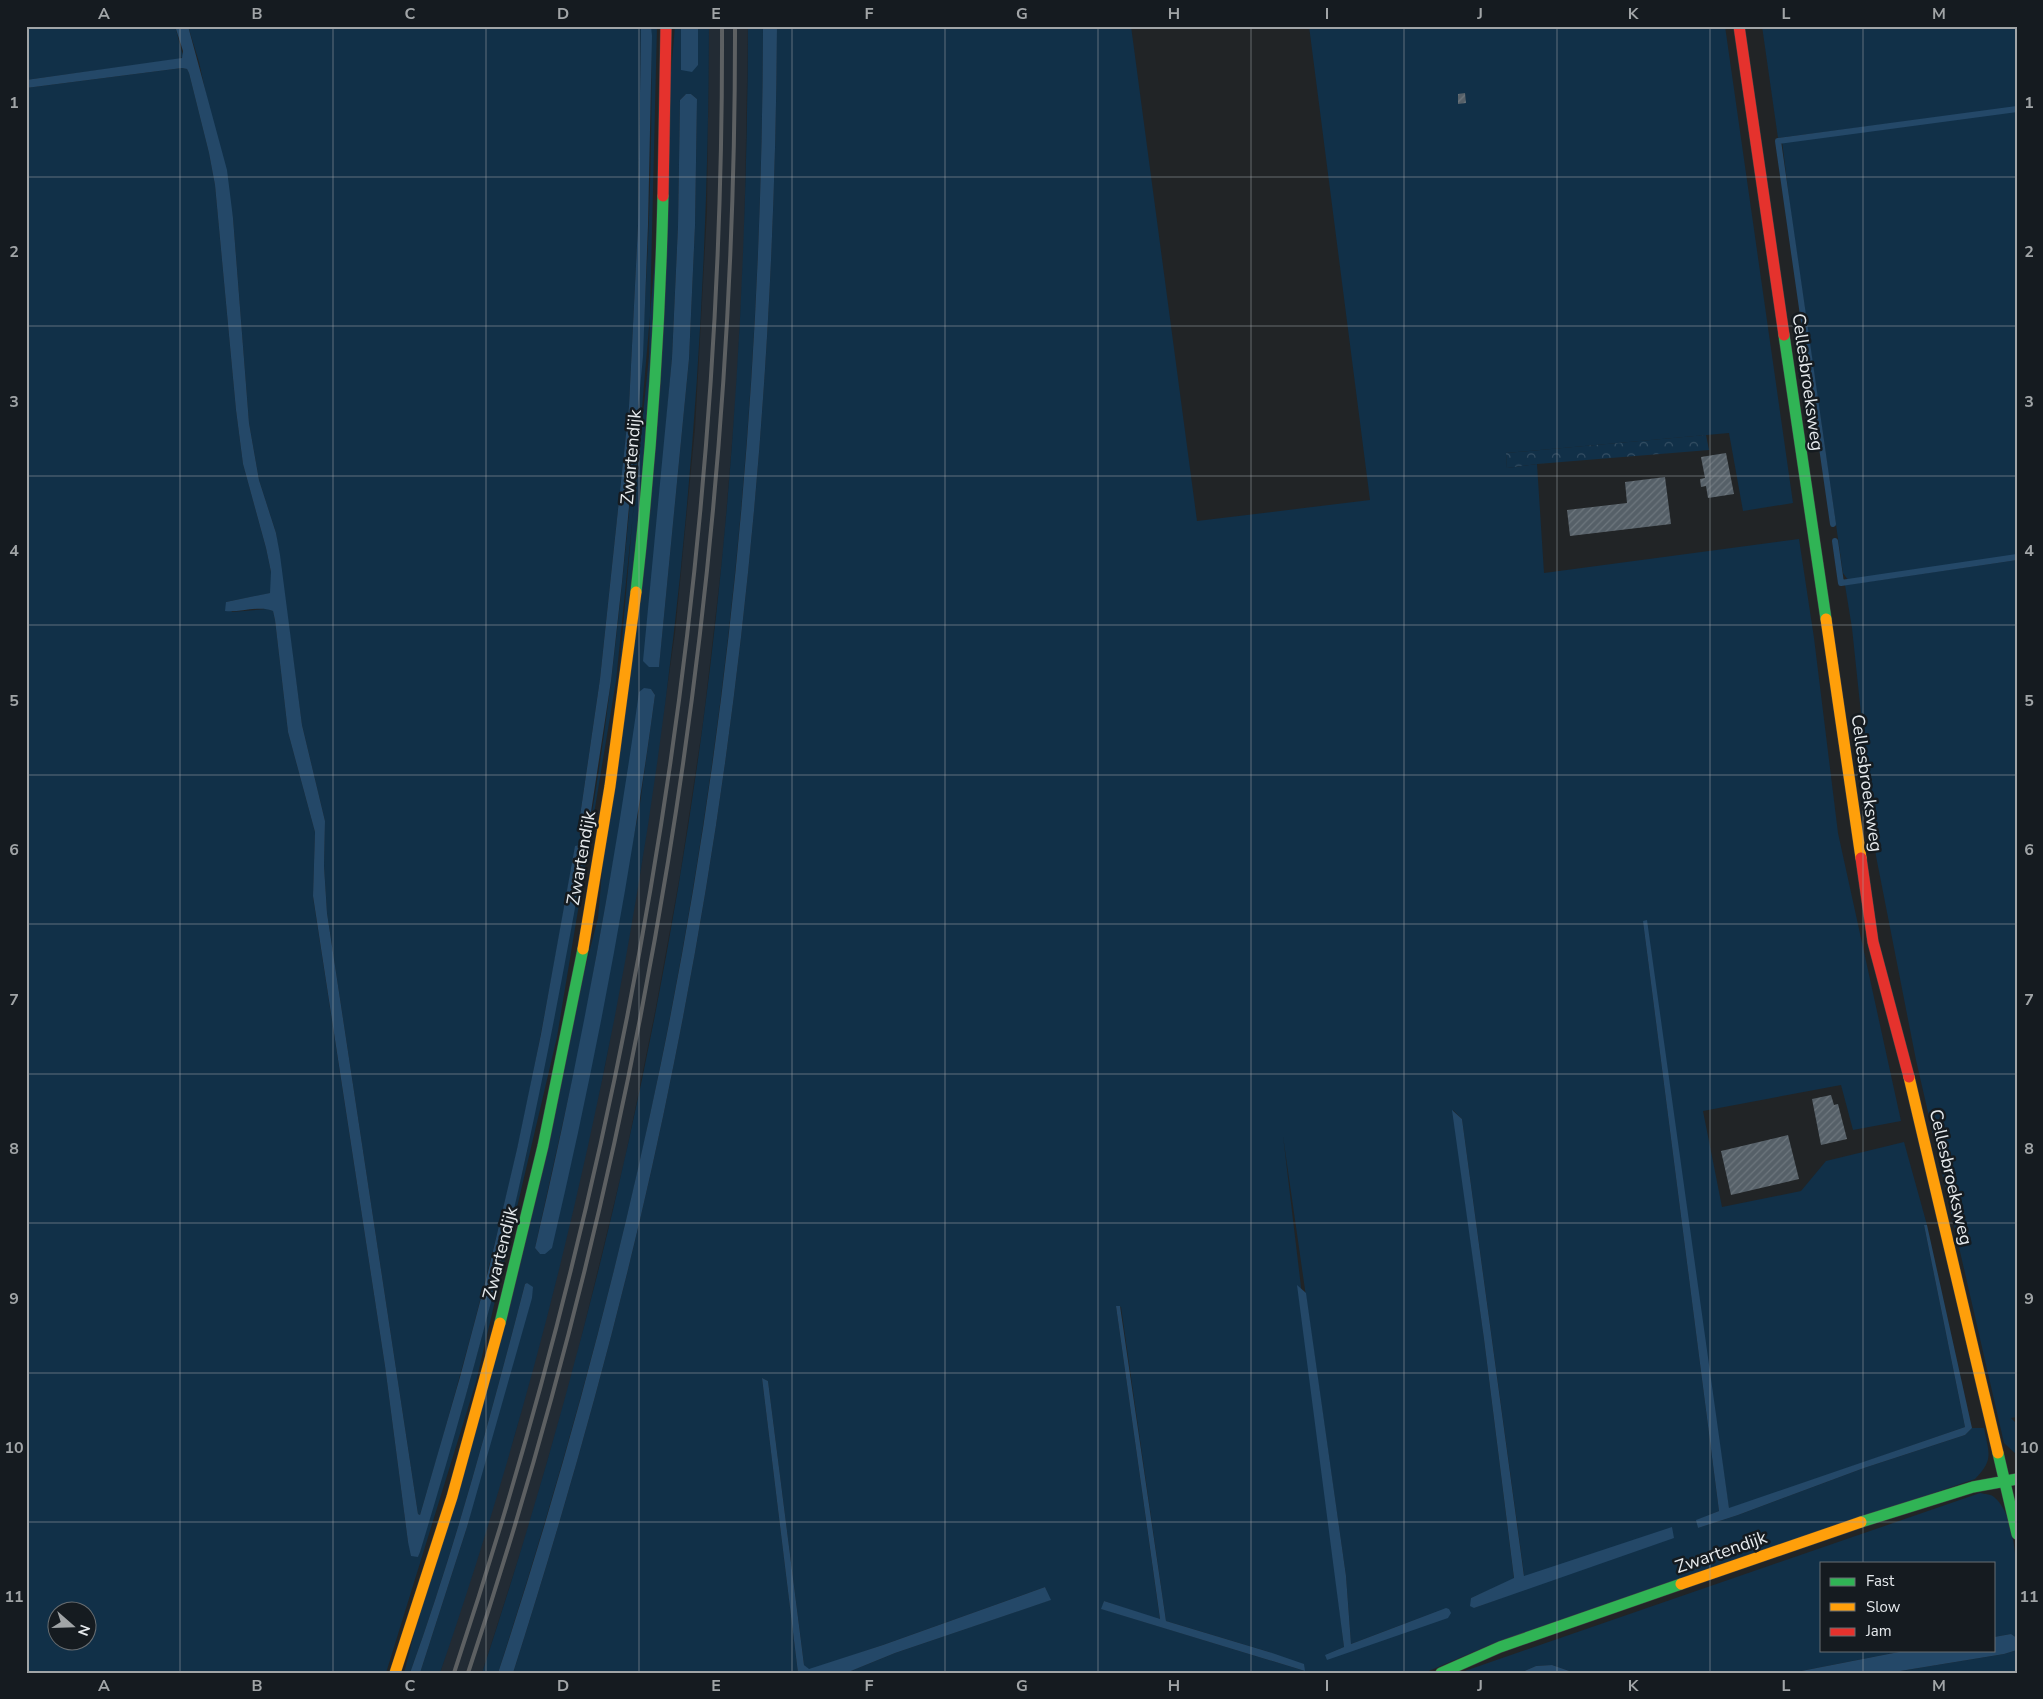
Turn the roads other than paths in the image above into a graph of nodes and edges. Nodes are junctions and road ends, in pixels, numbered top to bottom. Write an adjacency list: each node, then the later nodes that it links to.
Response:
1 (666, 26): 6 (street, Zwartendijk)
2 (1739, 26): 4 (street, Cellesbroeksweg)
3 (2017, 1480): 4 (street, Zwartendijk)
4 (2004, 1482): 5 (street, Cellesbroeksweg); 7 (street, Zwartendijk)
5 (2017, 1534)
6 (395, 1673)
7 (1441, 1673)

